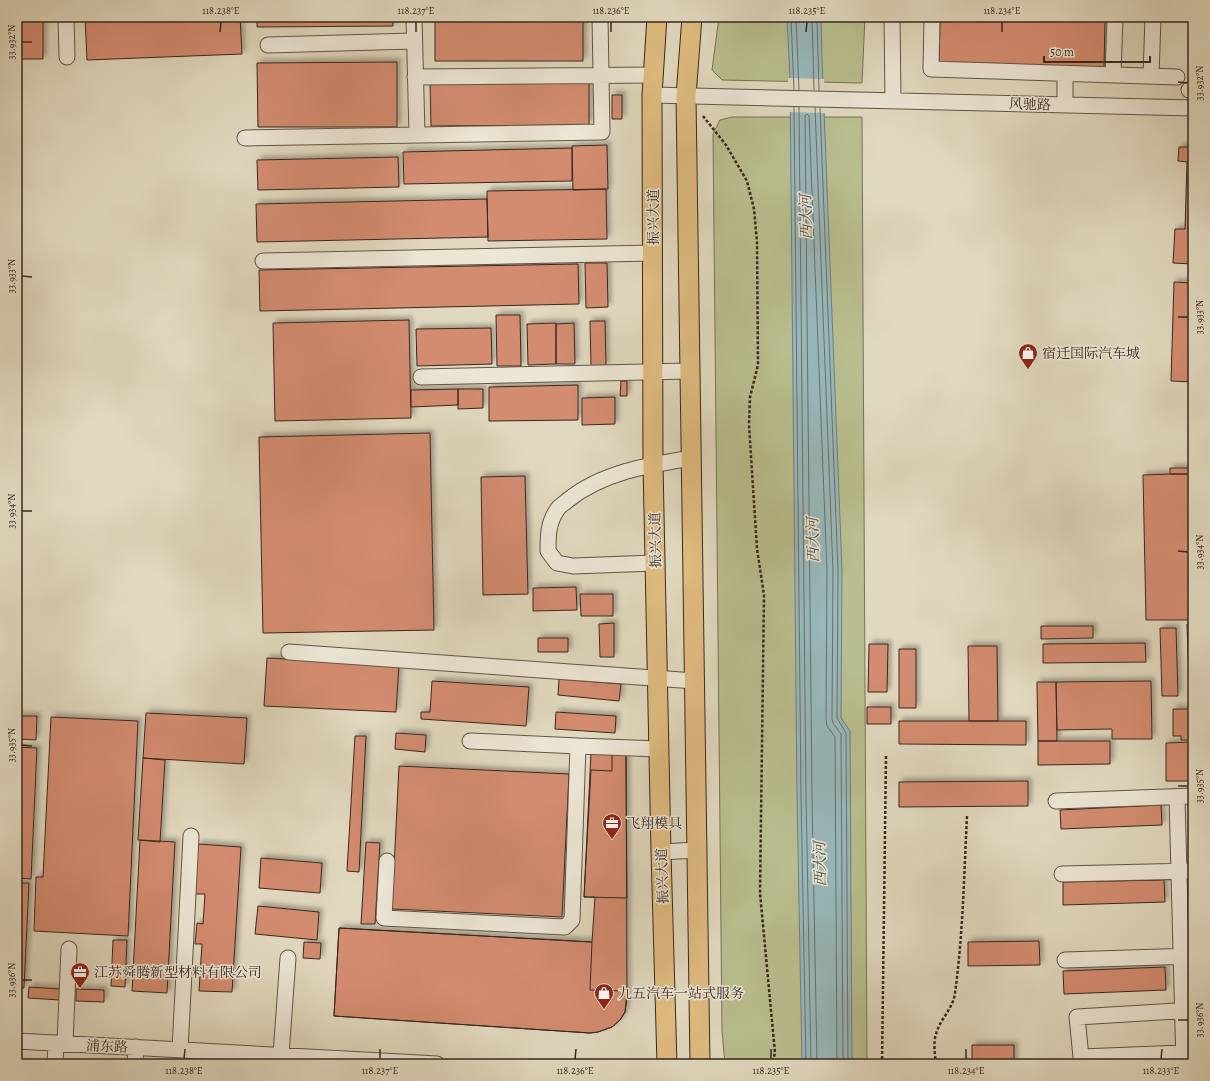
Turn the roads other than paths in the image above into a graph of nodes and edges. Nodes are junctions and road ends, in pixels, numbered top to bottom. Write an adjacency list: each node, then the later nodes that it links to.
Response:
1 (66, 17): 12 (street)
2 (414, 17): 10 (street)
3 (600, 17): 15 (street)
4 (657, 17): 14 (main road, 振兴大道)
5 (692, 17): 21 (main road)
6 (892, 17): 22 (street)
7 (932, 17): 13 (street)
8 (1115, 17): 16 (street)
9 (1153, 17): 17 (street)
10 (414, 41): 11 (street); 18 (street)
11 (268, 45)
12 (67, 57)
13 (1065, 74): 16 (street); 23 (street)
14 (654, 75): 15 (street); 20 (main road, 振兴大道)
15 (601, 76): 18 (street); 25 (street)
16 (1113, 76): 17 (street)
17 (1151, 76): 19 (street)
18 (415, 77): 25 (street)
19 (1177, 77)
20 (652, 95): 21 (street, 风驰路); 27 (main road, 振兴大道)
21 (686, 96): 22 (street, 风驰路); 29 (main road)
22 (893, 100): 23 (street, 风驰路)
23 (1065, 105): 24 (street, 风驰路)
24 (1193, 108)
25 (417, 135): 26 (street)
26 (245, 138)
27 (653, 253): 28 (street); 30 (main road, 振兴大道)
28 (263, 261)
29 (690, 371): 30 (street); 32 (main road)
30 (653, 372): 31 (street); 33 (main road, 振兴大道)
31 (421, 377)
32 (691, 458): 33 (street); 37 (main road)
33 (653, 464): 34 (main road, 振兴大道); 34 (street)
34 (655, 562): 36 (main road, 振兴大道)
35 (289, 652): 36 (street)
36 (658, 678): 37 (street); 40 (main road, 振兴大道)
37 (695, 681): 45 (main road)
38 (470, 741): 39 (street)
39 (578, 746): 40 (street); 47 (street)
40 (659, 749): 46 (main road, 振兴大道)
41 (1193, 796): 42 (street)
42 (1177, 797): 43 (street); 48 (street)
43 (1056, 801)
44 (191, 836): 58 (street)
45 (697, 850): 46 (street); 66 (main road)
46 (661, 852): 65 (main road, 振兴大道)
47 (387, 861)
48 (1186, 871): 49 (street); 51 (street)
49 (1062, 874)
50 (69, 949): 56 (street)
51 (1187, 957): 53 (street); 54 (street)
52 (288, 958): 59 (street)
53 (1065, 960)
54 (1188, 1010): 60 (street); 60 (street)
55 (17, 1041): 56 (street, 浦东路)
56 (61, 1043): 57 (street, 浦东路); 61 (street)
57 (136, 1047): 58 (street, 浦东路); 62 (street)
58 (180, 1050): 59 (street, 浦东路)
59 (281, 1055): 63 (street, 浦东路)
60 (1187, 1055)
61 (55, 1064)
62 (135, 1064)
63 (428, 1064): 64 (street, 浦东路)
64 (437, 1064)
65 (667, 1064)
66 (700, 1064)

